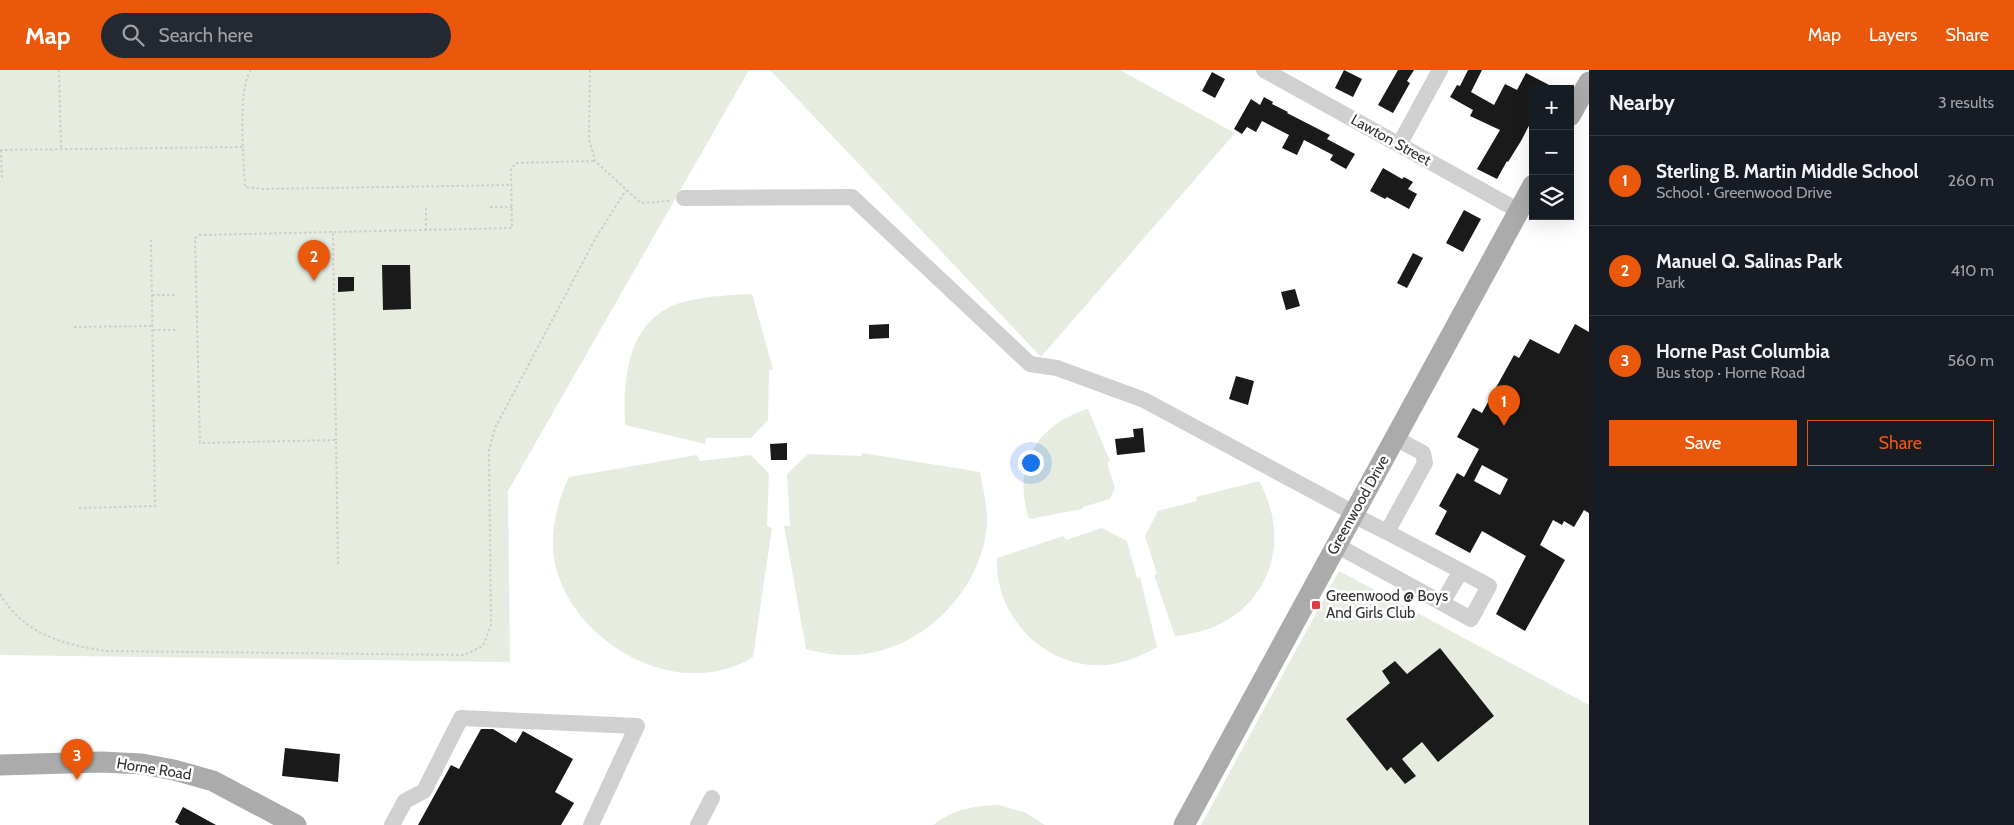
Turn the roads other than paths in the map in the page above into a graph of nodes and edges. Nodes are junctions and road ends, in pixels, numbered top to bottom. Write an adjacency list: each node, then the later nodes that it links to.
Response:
1 (1264, 70): 5 (street, Lawton Street)
2 (1440, 70): 5 (street)
3 (1589, 82): 4 (main road)
4 (1574, 109)
5 (1400, 145): 8 (street, Lawton Street)
6 (1529, 192): 8 (main road, Greenwood Drive)
7 (684, 198): 10 (street)
8 (1519, 210): 9 (main road, Greenwood Drive)
9 (1395, 438): 10 (main road, Greenwood Drive); 11 (street)
10 (1353, 514): 11 (street); 12 (main road, Greenwood Drive)
11 (1387, 532): 13 (street)
12 (1336, 545): 14 (street); 22 (main road, Greenwood Drive)
13 (1461, 571): 14 (street); 14 (street)
14 (1442, 603)
15 (0, 765): 17 (main road, Horne Road)
16 (712, 798): 21 (street)
17 (273, 819): 18 (main road, Horne Road)
18 (296, 825)
19 (392, 825): 20 (street)
20 (591, 825)
21 (698, 825)
22 (1184, 825)

